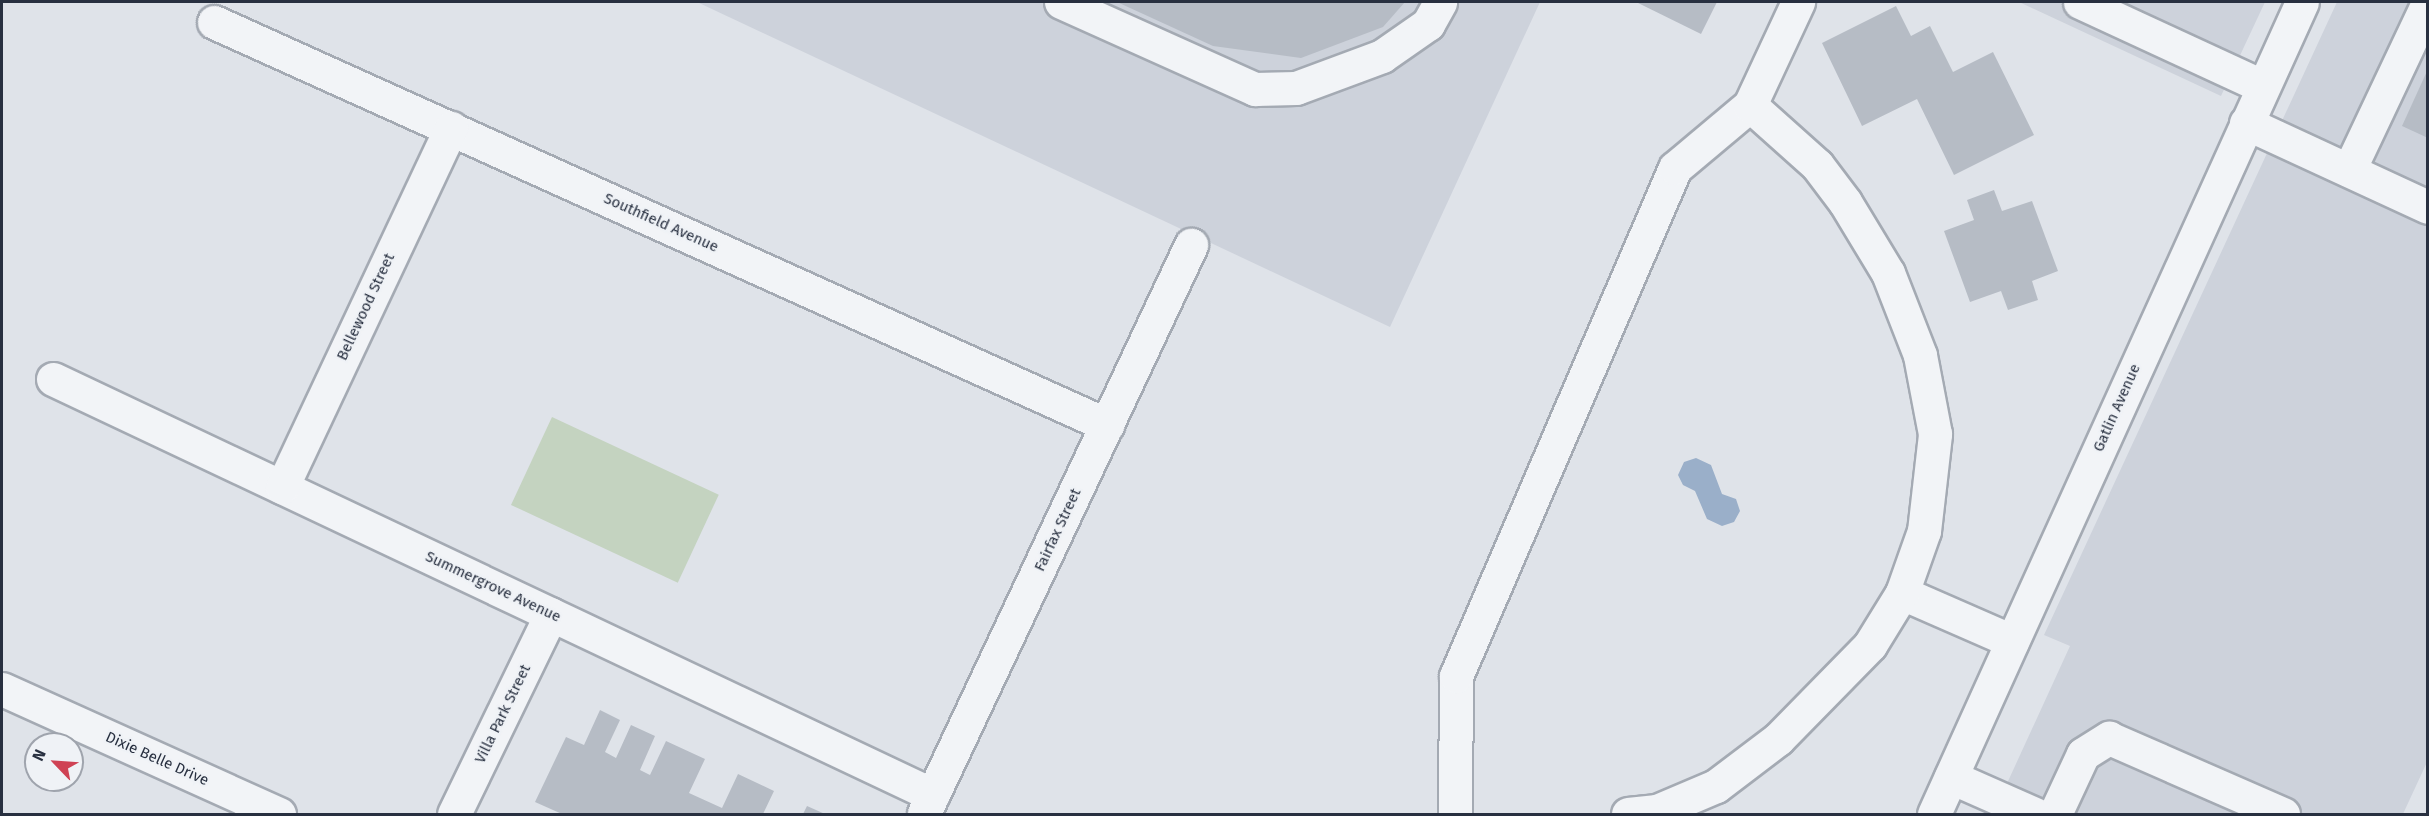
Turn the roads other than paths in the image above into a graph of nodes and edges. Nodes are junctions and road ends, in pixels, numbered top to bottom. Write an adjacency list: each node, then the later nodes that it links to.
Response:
1 (1061, 2): 2 (street)
2 (1440, 2)
3 (1798, 2): 9 (street)
4 (2080, 2): 8 (street)
5 (2302, 2): 8 (street, Gatlin Avenue)
6 (2427, 3): 12 (street)
7 (214, 22): 11 (street, Southfield Avenue)
8 (2262, 87): 10 (street, Gatlin Avenue)
9 (1750, 105): 18 (street); 26 (street)
10 (2246, 123): 12 (street); 20 (street, Gatlin Avenue)
11 (451, 128): 16 (street, Southfield Avenue); 17 (street, Bellewood Street)
12 (2349, 170): 13 (street)
13 (2427, 207)
14 (1191, 245): 16 (street, Fairfax Street)
15 (53, 379): 17 (street, Summergrove Avenue)
16 (1107, 424): 23 (street, Fairfax Street)
17 (282, 487): 19 (street, Summergrove Avenue)
18 (1902, 593): 20 (street); 27 (street)
19 (551, 614): 23 (street, Summergrove Avenue); 25 (street, Villa Park Street)
20 (2012, 641): 22 (street, Gatlin Avenue)
21 (2, 689): 24 (street, Dixie Belle Drive)
22 (1951, 777): 28 (street, Gatlin Avenue); 29 (street)
23 (928, 805)
24 (279, 814)
25 (454, 814)
26 (1455, 814)
27 (1628, 814)
28 (1934, 814)
29 (2035, 814)
30 (2055, 814): 31 (street)
31 (2283, 814)

